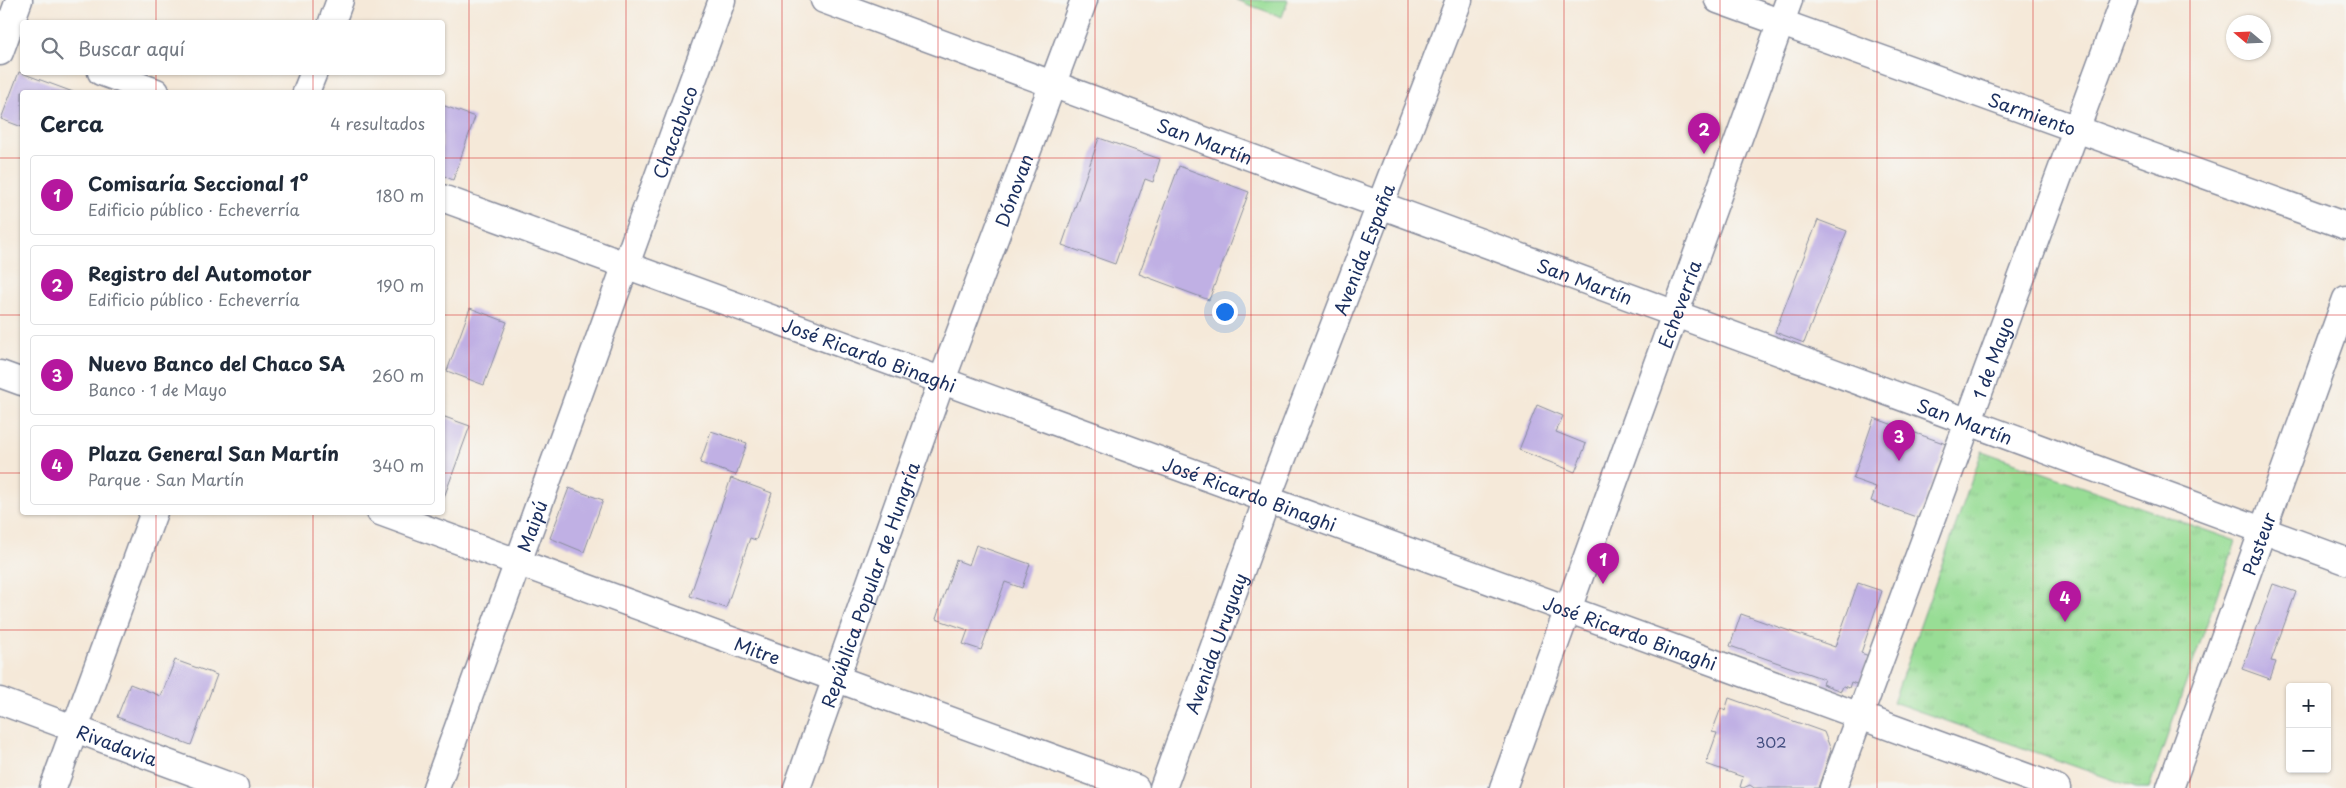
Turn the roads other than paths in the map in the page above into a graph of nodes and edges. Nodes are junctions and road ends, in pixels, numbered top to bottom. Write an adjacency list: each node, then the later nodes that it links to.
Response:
1 (19, 0): 11 (street)
2 (340, 0): 10 (street)
3 (722, 0): 21 (street, Chacabuco)
4 (824, 0): 14 (street, San Martín)
5 (1084, 0): 14 (street, Dónovan)
6 (1459, 0): 19 (street, Avenida España)
7 (1718, 0): 9 (street, Sarmiento)
8 (2124, 0): 17 (street, 1 de Mayo)
9 (1785, 12): 17 (street, Sarmiento); 23 (street, Echeverría)
10 (333, 20)
11 (7, 42)
12 (109, 75): 15 (street)
13 (313, 75): 16 (street)
14 (1053, 84): 19 (street, San Martín); 25 (street, Dónovan)
15 (150, 90)
16 (307, 90)
17 (2076, 128): 20 (street, Sarmiento); 27 (street, 1 de Mayo)
18 (445, 199): 21 (street, José Ricardo Binaghi)
19 (1381, 205): 23 (street, San Martín); 28 (street, Avenida España)
20 (2346, 226)
21 (626, 265): 25 (street, José Ricardo Binaghi); 33 (street, Maipú)
22 (2346, 299): 31 (street, Pasteur)
23 (1676, 314): 27 (street, San Martín); 34 (street, Echeverría)
24 (0, 374): 26 (street)
25 (942, 380): 28 (street, José Ricardo Binaghi); 35 (street, República Popular de Hungría)
26 (20, 381)
27 (1968, 421): 31 (street, San Martín); 37 (street, 1 de Mayo)
28 (1267, 499): 34 (street, José Ricardo Binaghi); 44 (street, Avenida Uruguay)
29 (153, 515): 38 (street)
30 (388, 515): 33 (street, Mitre)
31 (2262, 530): 32 (street, San Martín); 48 (street, Pasteur)
32 (2346, 560)
33 (518, 562): 35 (street, Mitre); 41 (street, Maipú)
34 (1569, 609): 37 (street, José Ricardo Binaghi); 45 (street, Echeverría)
35 (836, 678): 42 (street, República Popular de Hungría); 43 (street, Mitre)
36 (0, 701): 38 (street, Rivadavia)
37 (1860, 716): 46 (street, 1 de Mayo); 47 (street, José Ricardo Binaghi)
38 (75, 729): 39 (street); 40 (street, Rivadavia)
39 (53, 788)
40 (235, 788)
41 (436, 788)
42 (797, 788)
43 (1136, 788)
44 (1163, 788)
45 (1503, 788)
46 (1833, 788)
47 (2057, 788)
48 (2170, 788)

